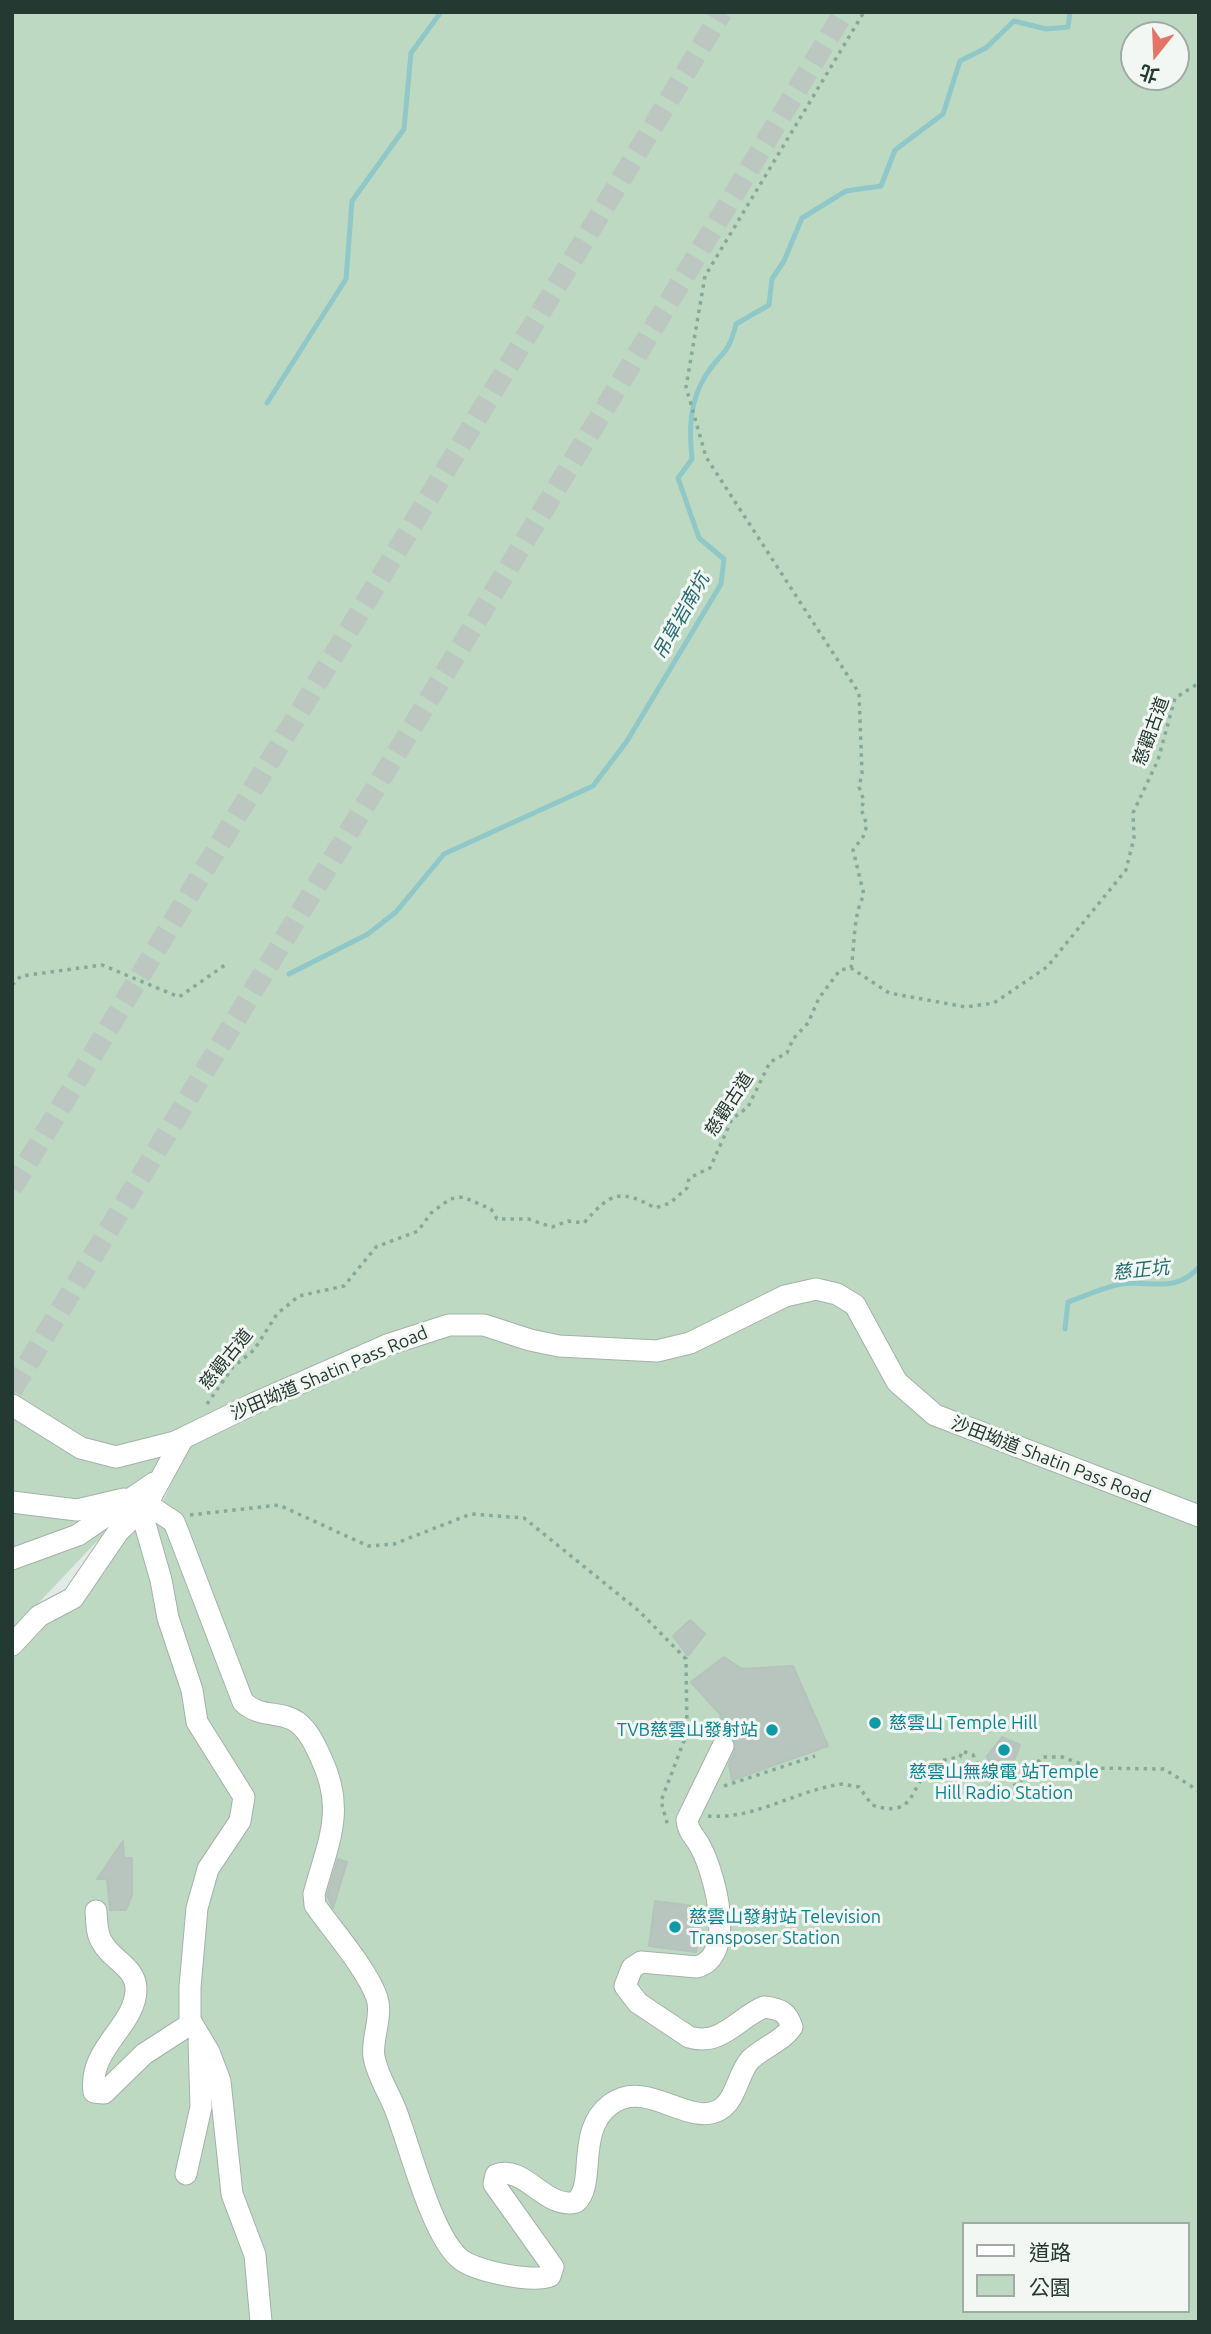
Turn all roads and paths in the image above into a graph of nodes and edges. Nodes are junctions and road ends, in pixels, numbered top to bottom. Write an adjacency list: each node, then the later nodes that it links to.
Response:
1 (864, 12): 4 (path)
2 (1199, 683): 4 (path, 慈觀古道)
3 (225, 965): 5 (path)
4 (851, 968): 7 (path, 慈觀古道)
5 (12, 985)
6 (12, 1405): 8 (street, 沙田坳道 Shatin Pass Road)
7 (205, 1407)
8 (183, 1438): 10 (street); 11 (street, 沙田坳道 Shatin Pass Road)
9 (12, 1502): 10 (street)
10 (141, 1503): 12 (street); 13 (street); 14 (street); 22 (street)
11 (1199, 1516)
12 (167, 1517): 20 (path); 20 (street)
13 (12, 1559)
14 (12, 1645)
15 (723, 1746): 20 (street)
16 (814, 1756): 17 (path)
17 (720, 1788)
18 (1199, 1791): 19 (path)
19 (706, 1810)
20 (693, 1838)
21 (96, 1911): 22 (street)
22 (195, 2029): 23 (street); 24 (street)
23 (186, 2174)
24 (261, 2322)

